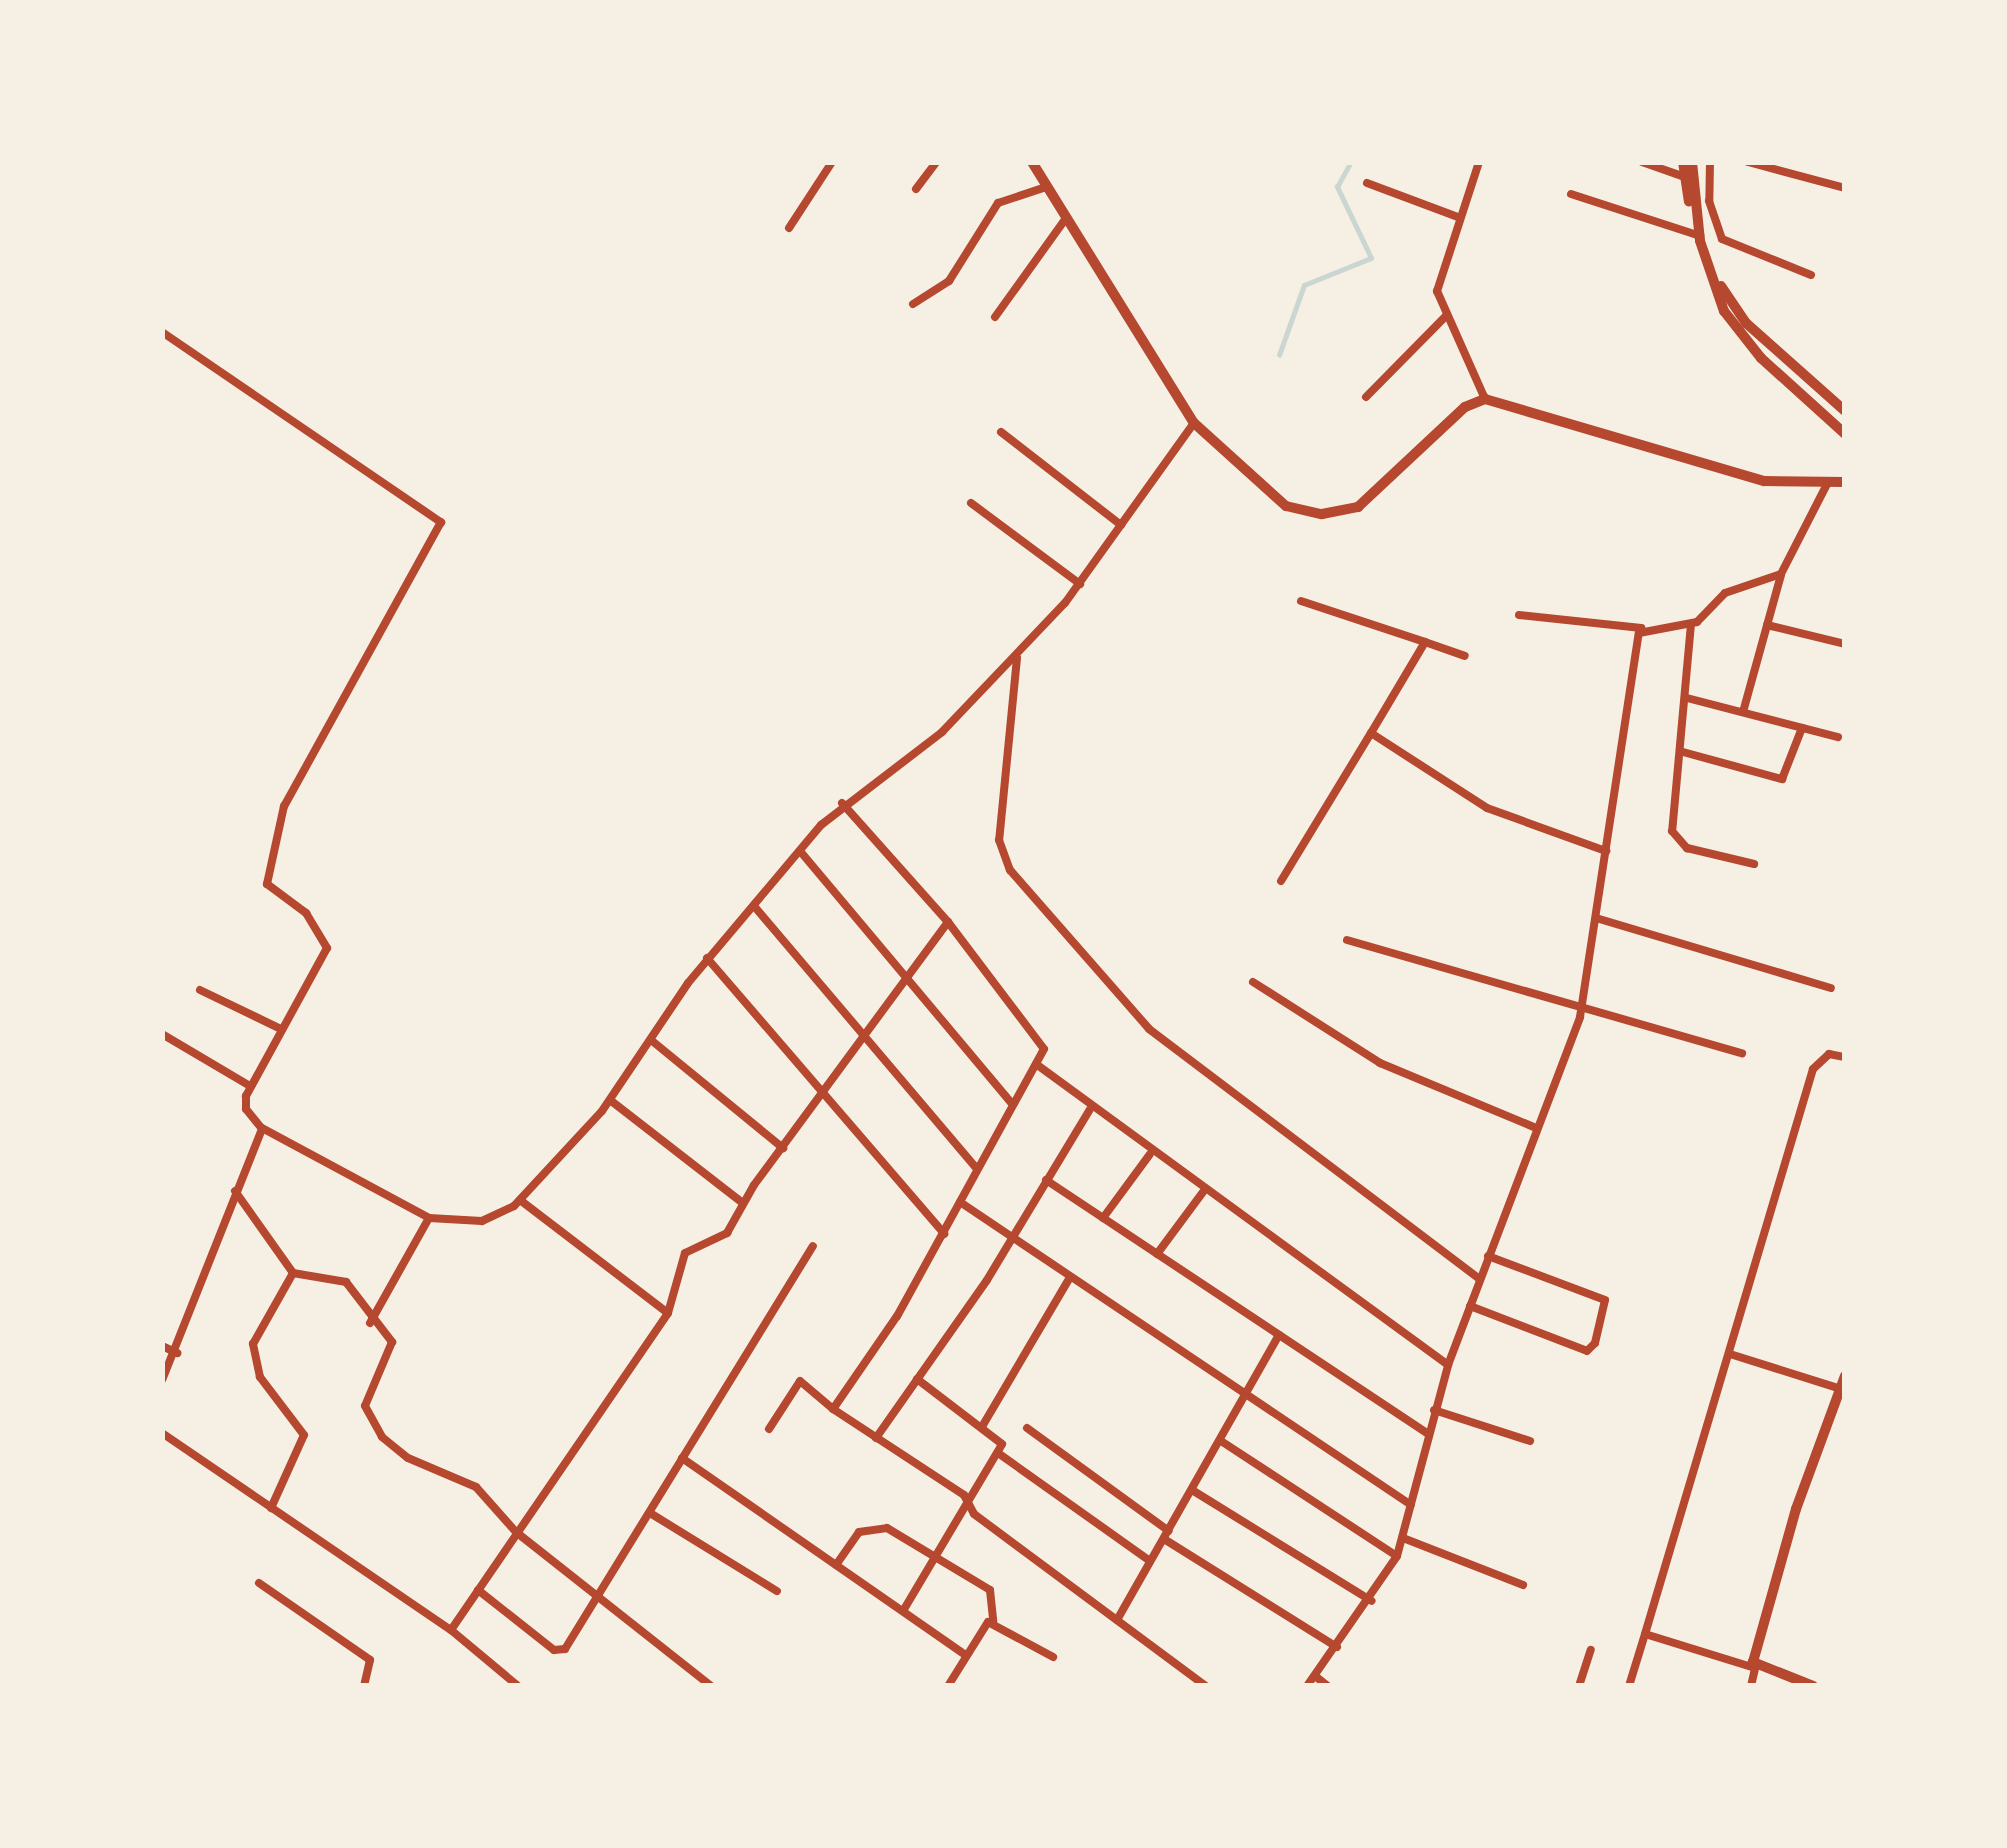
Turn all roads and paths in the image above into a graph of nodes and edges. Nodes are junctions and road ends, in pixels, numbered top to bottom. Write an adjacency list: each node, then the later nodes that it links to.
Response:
1 (832, 162): 17 (street)
2 (936, 162): 13 (street)
3 (1032, 162): 11 (street)
4 (1479, 162): 15 (street)
5 (1642, 162): 9 (street)
6 (1711, 162): 19 (street)
7 (1748, 162): 8 (street)
8 (1778, 166): 12 (street)
9 (1686, 167): 18 (street); 29 (street)
10 (1367, 183): 15 (street)
11 (1046, 187): 16 (street); 20 (street)
12 (1845, 188)
13 (916, 189)
14 (1571, 194): 18 (street)
15 (1458, 217): 21 (street)
16 (1064, 221): 22 (street); 27 (street)
17 (789, 228)
18 (1702, 236): 26 (street)
19 (1811, 275)
20 (913, 304)
21 (1447, 315): 24 (street); 25 (street)
22 (995, 317)
23 (162, 332): 66 (street)
24 (1366, 397)
25 (1485, 399): 27 (street); 31 (street)
26 (1845, 411)
27 (1194, 423): 33 (street)
28 (1001, 432): 33 (street)
29 (1845, 434)
30 (1845, 482): 31 (street)
31 (1827, 484): 34 (street)
32 (971, 503): 35 (street)
33 (1120, 525): 35 (street)
34 (1781, 574): 38 (street); 39 (street)
35 (1080, 584): 43 (street)
36 (1301, 601): 41 (street)
37 (1519, 615): 40 (street)
38 (1691, 623): 40 (street); 45 (street)
39 (1767, 625): 42 (street); 46 (street)
40 (1642, 628): 52 (street)
41 (1426, 642): 44 (street); 48 (street)
42 (1845, 644)
43 (1017, 656): 51 (street); 98 (street)
44 (1465, 656)
45 (1687, 698): 46 (street); 50 (street)
46 (1744, 712): 47 (street)
47 (1802, 728): 49 (street); 50 (street)
48 (1371, 733): 52 (street); 55 (street)
49 (1838, 737)
50 (1682, 752): 54 (street)
51 (842, 803): 53 (street); 58 (street)
52 (1606, 850): 57 (street)
53 (800, 851): 56 (street); 61 (street)
54 (1754, 864)
55 (1281, 880)
56 (754, 907): 60 (street); 68 (street)
57 (1595, 918): 63 (street); 65 (street)
58 (948, 922): 61 (street); 72 (street)
59 (1347, 940): 65 (street)
60 (707, 958): 69 (street); 74 (street)
61 (907, 979): 68 (street); 76 (street)
62 (1253, 982): 79 (street)
63 (1831, 988)
64 (200, 990): 66 (street)
65 (1582, 1008): 70 (street); 79 (street)
66 (281, 1030): 73 (street)
67 (162, 1034): 73 (street)
68 (865, 1036): 74 (street); 82 (street)
69 (651, 1040): 75 (street); 80 (street)
70 (1742, 1052)
71 (1845, 1057): 105 (street)
72 (1036, 1064): 76 (street); 77 (street)
73 (250, 1086): 78 (street)
74 (824, 1097): 80 (street); 91 (street)
75 (610, 1100): 86 (street); 88 (street)
76 (1012, 1105): 82 (street)
77 (1090, 1109): 81 (street); 83 (street)
78 (262, 1128): 84 (street); 89 (street)
79 (1536, 1128): 95 (street)
80 (783, 1148): 88 (street)
81 (1150, 1154): 85 (street); 90 (street)
82 (977, 1169): 87 (street)
83 (1046, 1180): 90 (street); 92 (street)
84 (235, 1191): 96 (street); 104 (street)
85 (1203, 1192): 94 (street); 106 (street)
86 (520, 1200): 89 (street); 100 (street)
87 (960, 1202): 91 (street); 92 (street)
88 (743, 1203): 100 (street)
89 (429, 1218): 101 (street)
90 (1103, 1218): 94 (street)
91 (944, 1234): 111 (street)
92 (1010, 1240): 97 (street); 107 (street)
93 (813, 1246): 122 (street)
94 (1157, 1254): 102 (street)
95 (1489, 1256): 98 (street); 99 (street)
96 (293, 1273): 101 (street); 126 (street)
97 (1069, 1279): 110 (street); 113 (street)
98 (1480, 1279): 99 (street)
99 (1470, 1306): 106 (street)
100 (668, 1312): 128 (street)
101 (370, 1323): 128 (street)
102 (1279, 1335): 110 (street); 117 (street)
103 (162, 1346): 104 (street)
104 (177, 1353): 108 (street)
105 (1730, 1354): 109 (street); 145 (street)
106 (1448, 1365): 112 (street)
107 (917, 1379): 113 (street); 118 (street)
108 (162, 1380)
109 (1843, 1382): 150 (street)
110 (1246, 1397): 119 (street); 125 (street)
111 (833, 1409): 115 (street); 118 (street)
112 (1434, 1410): 117 (street); 120 (street)
113 (983, 1425): 121 (street)
114 (1027, 1428): 129 (street)
115 (770, 1430)
116 (162, 1433): 126 (street)
117 (1427, 1433): 125 (street)
118 (876, 1438): 124 (street)
119 (1221, 1441): 123 (street); 132 (street)
120 (1530, 1442)
121 (998, 1454): 124 (street); 133 (street)
122 (682, 1458): 127 (street); 134 (street)
123 (1192, 1490): 129 (street); 140 (street)
124 (966, 1498): 131 (street); 142 (street)
125 (1411, 1505): 130 (street)
126 (271, 1508): 144 (street)
127 (650, 1513): 138 (street); 139 (street)
128 (516, 1532): 137 (street); 139 (street)
129 (1166, 1535): 133 (street); 146 (street)
130 (1403, 1538): 132 (street); 136 (street)
131 (934, 1555): 134 (street); 141 (street); 143 (street)
132 (1396, 1556): 140 (street)
133 (1150, 1562): 142 (street)
134 (836, 1565): 141 (street)
135 (259, 1583): 152 (street)
136 (1523, 1585)
137 (478, 1590): 139 (street); 144 (street)
138 (777, 1591)
139 (599, 1598): 154 (street)
140 (1372, 1601): 146 (street)
141 (903, 1611): 148 (street)
142 (1117, 1620): 156 (street)
143 (993, 1621): 148 (street); 149 (street)
144 (452, 1630): 153 (street)
145 (1645, 1634): 150 (street); 160 (street)
146 (1337, 1647): 151 (street)
147 (1591, 1650): 159 (street)
148 (965, 1655): 155 (street)
149 (1053, 1657)
150 (1755, 1668): 161 (street); 162 (street)
151 (1315, 1676): 157 (street); 158 (street)
152 (368, 1684)
153 (512, 1684)
154 (711, 1686)
155 (948, 1686)
156 (1206, 1686)
157 (1307, 1686)
158 (1328, 1686)
159 (1579, 1686)
160 (1629, 1686)
161 (1750, 1686)
162 (1814, 1686)

